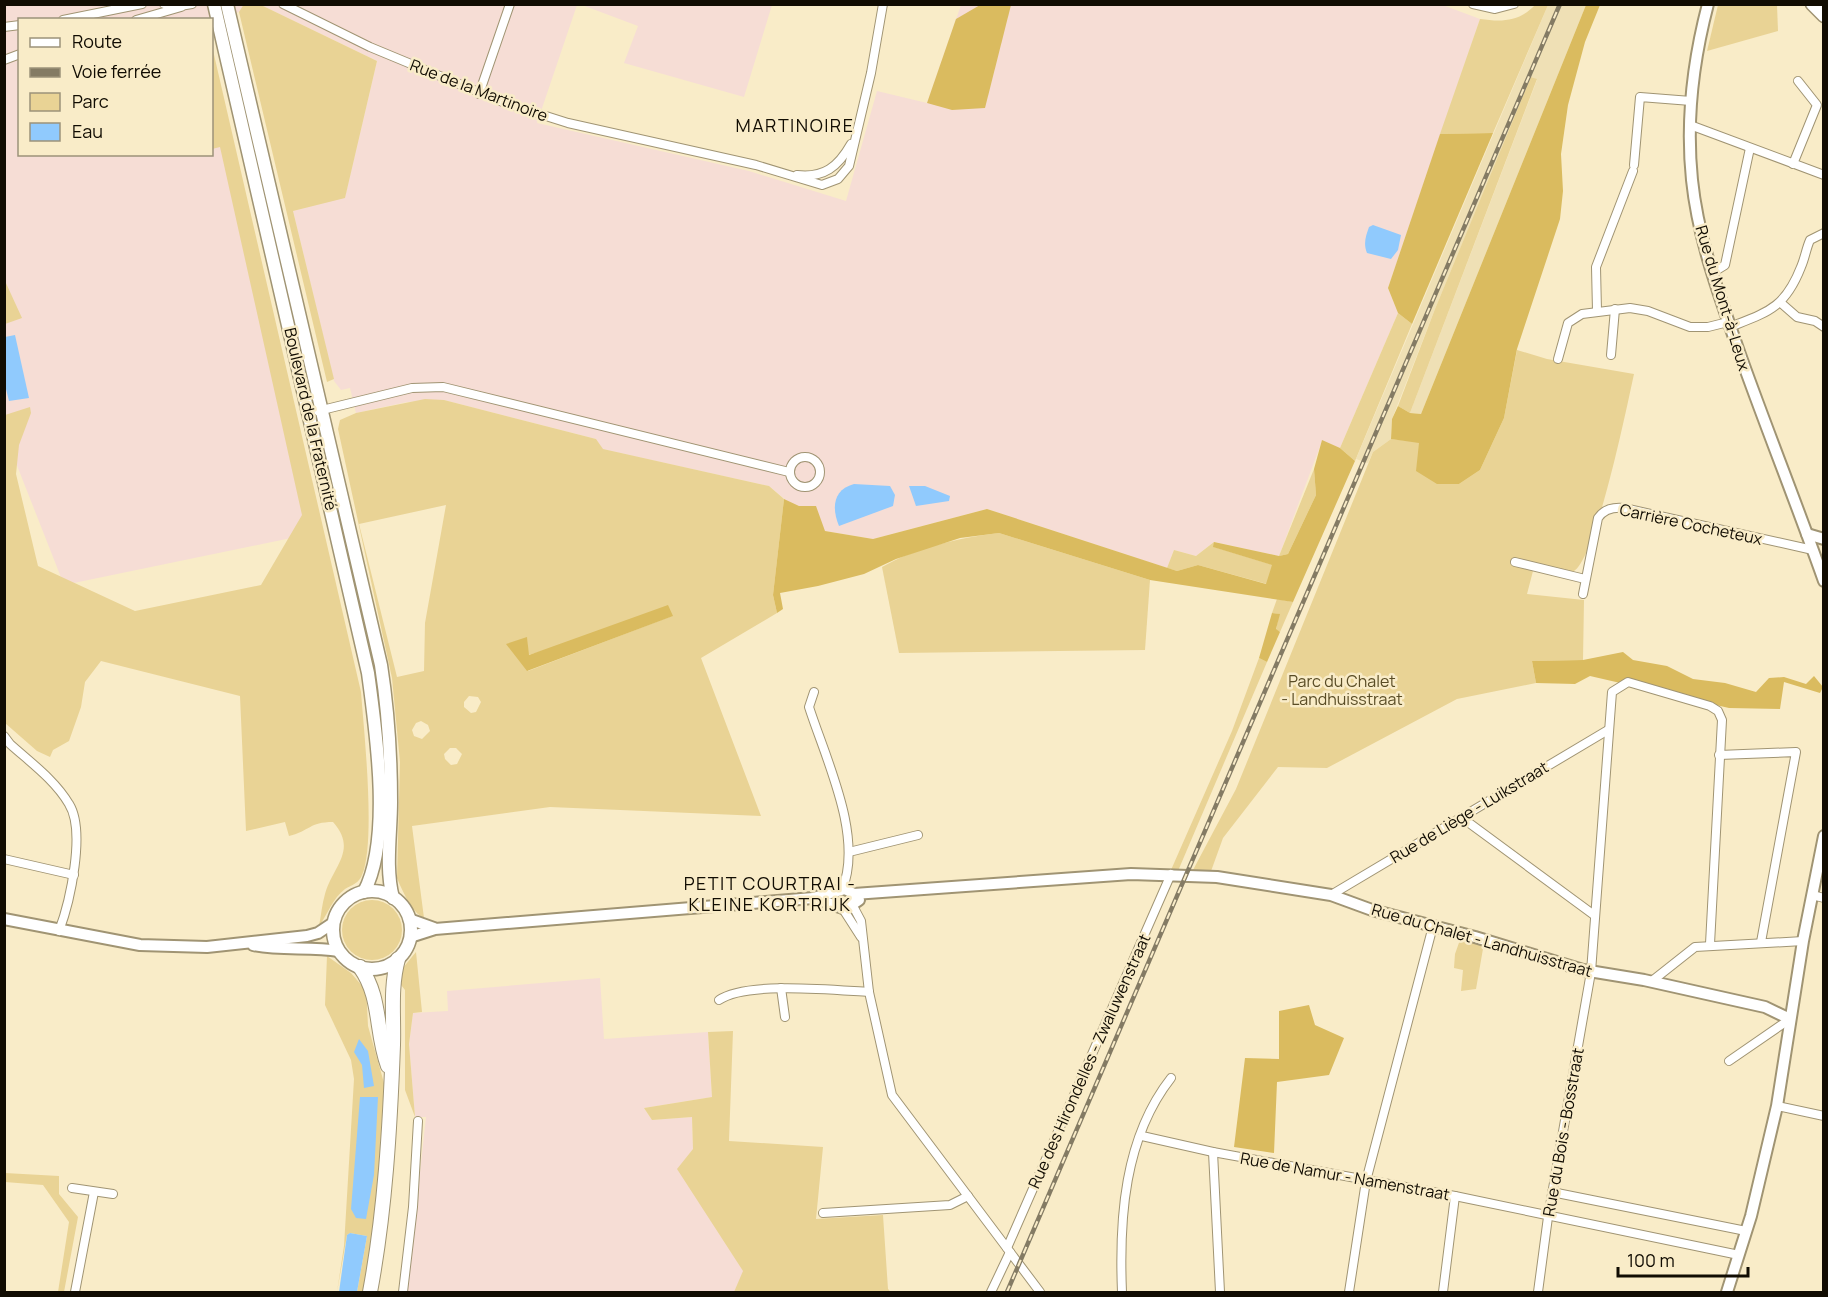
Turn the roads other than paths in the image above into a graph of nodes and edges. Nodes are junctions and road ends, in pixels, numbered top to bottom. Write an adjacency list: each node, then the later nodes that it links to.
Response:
1 (142, 4): 15 (street)
2 (165, 4): 13 (street)
3 (192, 4): 13 (street)
4 (214, 4): 34 (main road, Boulevard de la Fraternité)
5 (227, 4): 33 (main road, Boulevard de la Fraternité)
6 (283, 4): 18 (street, Rue de la Martinoire)
7 (510, 4): 18 (street)
8 (882, 4): 18 (street, Rue de la Martinoire)
9 (1473, 4): 10 (street)
10 (1514, 4)
11 (1708, 4): 19 (street, Rue du Mont-à-Leux)
12 (1812, 4): 14 (main road)
13 (181, 7): 16 (street)
14 (1824, 16)
15 (73, 18)
16 (143, 18)
17 (1798, 81): 22 (street)
18 (479, 94)
19 (1691, 101): 20 (street, Rue du Mont-à-Leux); 28 (street)
20 (1690, 125): 21 (street); 25 (street, Rue du Mont-à-Leux)
21 (1750, 148): 22 (street); 25 (street)
22 (1793, 164): 23 (street)
23 (1824, 176)
24 (1824, 233): 26 (street)
25 (1712, 273): 29 (street, Rue du Mont-à-Leux)
26 (1781, 303): 29 (street); 30 (street)
27 (1615, 309): 28 (street); 29 (street); 31 (street)
28 (1596, 311): 32 (street)
29 (1729, 324): 36 (street, Rue du Mont-à-Leux)
30 (1824, 327)
31 (1611, 355)
32 (1557, 359)
33 (323, 410): 34 (street); 35 (street); 57 (main road, Boulevard de la Fraternité)
34 (309, 413): 54 (main road, Boulevard de la Fraternité)
35 (789, 472): 35 (street)
36 (1807, 534): 37 (street); 38 (street, Rue du Mont-à-Leux)
37 (1824, 539)
38 (1813, 550): 40 (street, Carrière Cocheteux); 41 (street, Rue du Mont-à-Leux)
39 (1515, 562): 40 (street)
40 (1585, 579): 42 (street, Carrière Cocheteux)
41 (1824, 581)
42 (1583, 594)
43 (814, 692): 50 (street)
44 (1608, 730): 46 (street, Rue du Bois - Bosstraat); 47 (street, Rue de Liège - Luikstraat); 60 (street, Rue du Bois - Bosstraat)
45 (4, 736): 53 (street)
46 (1719, 755): 69 (street); 71 (street)
47 (1461, 817): 55 (street, Rue de Liège - Luikstraat); 60 (street)
48 (918, 835): 50 (street)
49 (1824, 836): 56 (street)
50 (849, 852): 59 (street)
51 (4, 859): 53 (street)
52 (1171, 874): 55 (street, Rue du Chalet - Landhuisstraat); 59 (street, Rue du Chalet - Landhuisstraat); 100 (street, Rue des Hirondelles - Zwaluwenstraat)
53 (74, 875): 66 (street)
54 (364, 892): 57 (main road); 63 (main road)
55 (1331, 895): 64 (street, Rue du Chalet - Landhuisstraat)
56 (1812, 895): 58 (street); 68 (street)
57 (393, 898): 62 (main road)
58 (1824, 898)
59 (847, 899): 65 (street, Rue du Chalet - Landhuisstraat); 78 (street)
60 (1594, 915): 75 (street, Rue du Bois - Bosstraat)
61 (4, 919): 66 (street)
62 (409, 919): 65 (street); 67 (main road)
63 (333, 923): 70 (street); 72 (main road)
64 (1433, 926): 75 (street, Rue du Chalet - Landhuisstraat); 90 (street)
65 (435, 929): 67 (street)
66 (58, 931): 70 (street)
67 (410, 937): 73 (main road)
68 (1803, 941): 69 (street); 81 (street)
69 (1761, 942): 71 (street)
70 (246, 944): 72 (street)
71 (1710, 945): 76 (street)
72 (339, 951): 74 (main road)
73 (398, 959): 74 (main road); 83 (highway)
74 (360, 967): 83 (highway)
75 (1591, 972): 76 (street, Rue du Chalet - Landhuisstraat); 93 (street, Rue du Bois - Bosstraat)
76 (1652, 981): 81 (street, Rue du Chalet - Landhuisstraat)
77 (781, 988): 78 (street); 79 (street); 80 (street)
78 (869, 992): 95 (street)
79 (719, 1000)
80 (784, 1017)
81 (1790, 1019): 82 (street); 85 (street)
82 (1729, 1061)
83 (390, 1071): 103 (highway)
84 (1171, 1078): 88 (street)
85 (1777, 1106): 86 (street); 99 (street)
86 (1824, 1116)
87 (418, 1121): 104 (street)
88 (1142, 1136): 89 (street, Rue de Namur - Namenstraat); 107 (street)
89 (1213, 1152): 90 (street, Rue de Namur - Namenstraat); 108 (street)
90 (1366, 1181): 96 (street, Rue de Namur - Namenstraat); 109 (street)
91 (72, 1188): 92 (street)
92 (94, 1192): 94 (street); 102 (street)
93 (1552, 1192): 98 (street, Rue du Bois - Bosstraat); 99 (street)
94 (113, 1194)
95 (968, 1196): 97 (street); 100 (street)
96 (1455, 1196): 98 (street, Rue de Namur - Namenstraat); 110 (street)
97 (823, 1213)
98 (1548, 1217): 101 (street, Rue de Namur - Namenstraat); 111 (street, Rue du Bois - Bosstraat)
99 (1746, 1231): 101 (street)
100 (1009, 1250): 105 (street, Rue des Hirondelles - Zwaluwenstraat); 106 (street)
101 (1739, 1255): 112 (street)
102 (75, 1293)
103 (370, 1293)
104 (403, 1293)
105 (992, 1293)
106 (1040, 1293)
107 (1122, 1293)
108 (1220, 1293)
109 (1349, 1293)
110 (1443, 1293)
111 (1538, 1293)
112 (1727, 1293)

